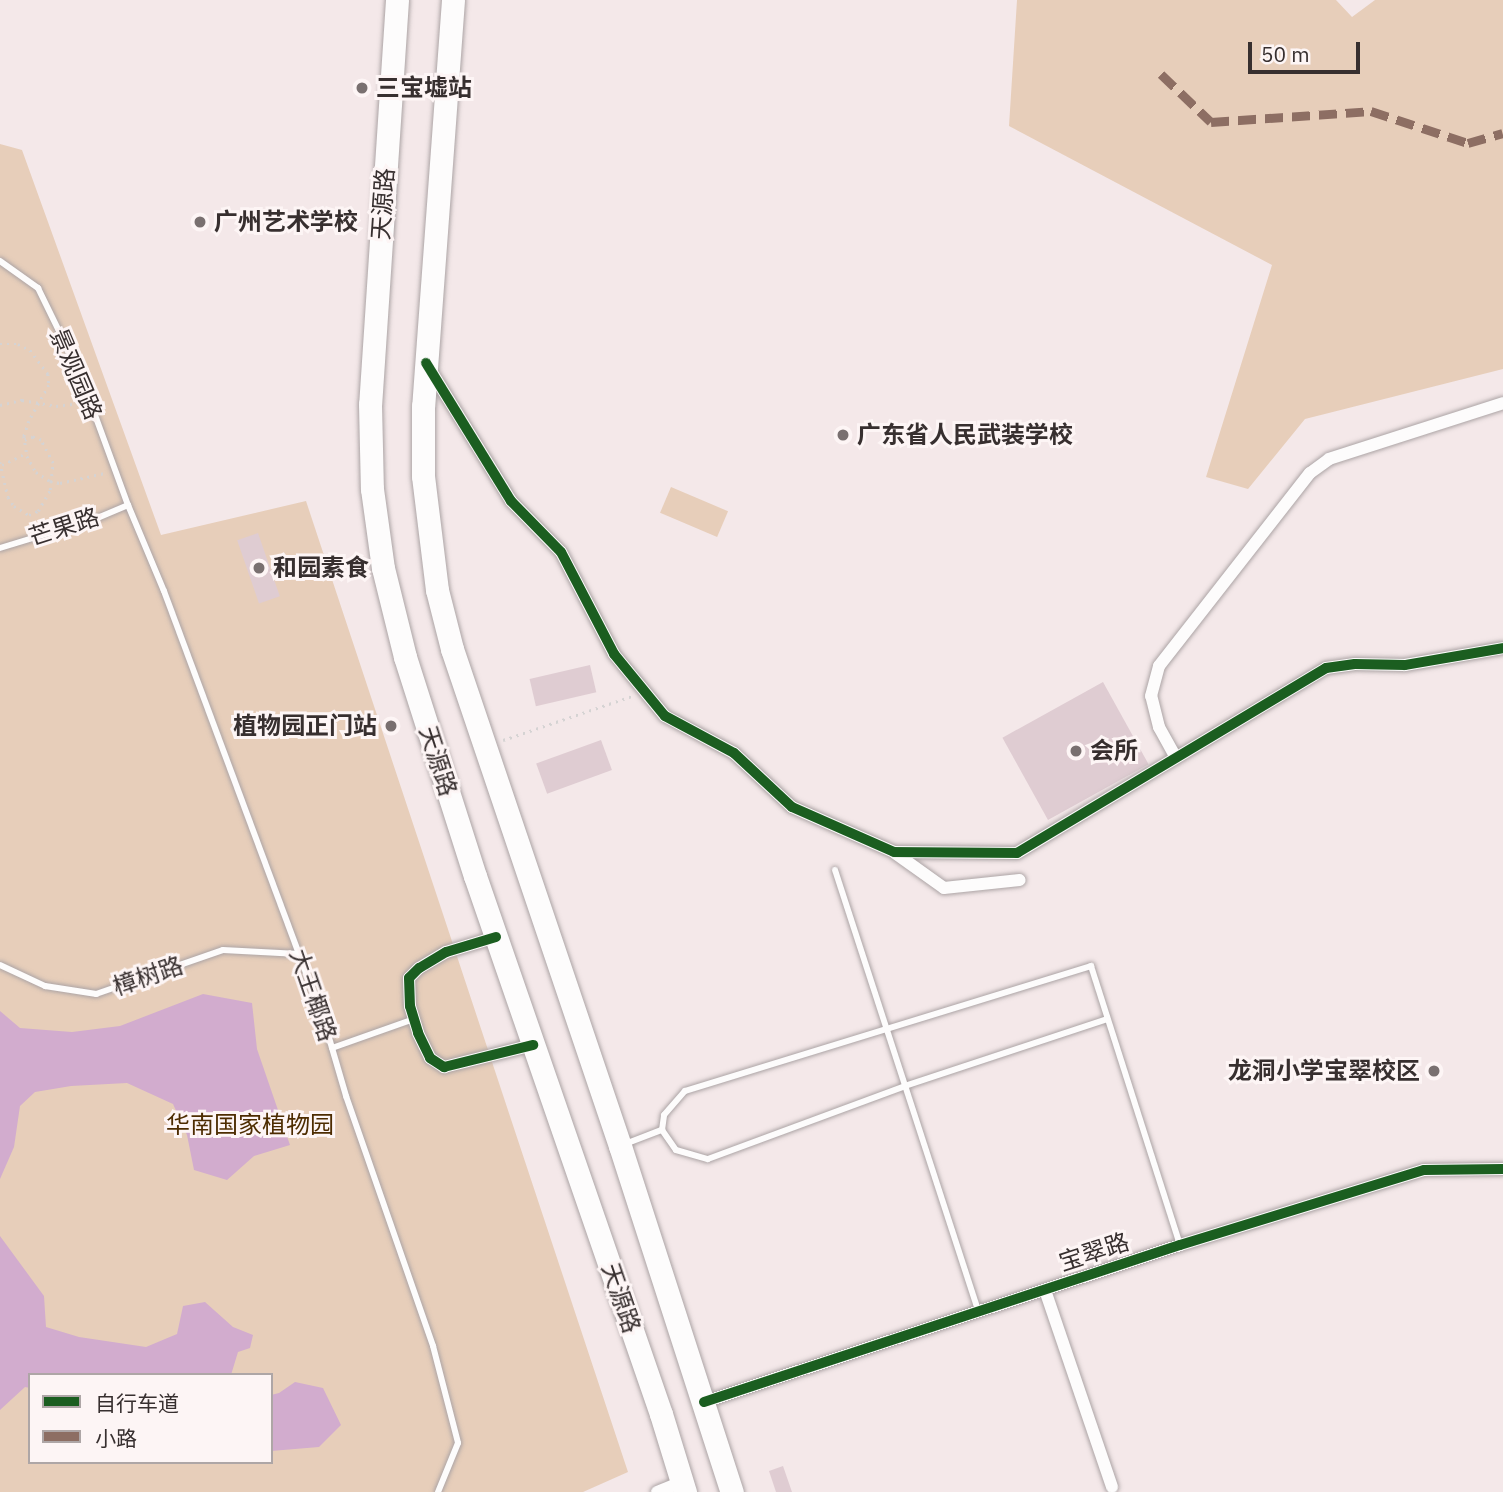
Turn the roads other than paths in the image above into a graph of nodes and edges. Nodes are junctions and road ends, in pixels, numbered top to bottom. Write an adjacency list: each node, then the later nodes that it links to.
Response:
1 (397, 0): 13 (highway, 天源路)
2 (453, 0): 4 (highway, 天源路)
3 (0, 261): 6 (lane, 景观园路)
4 (426, 363): 10 (street); 23 (highway, 天源路)
5 (1503, 403): 9 (street)
6 (128, 505): 7 (lane, 芒果路); 14 (lane, 大王椰路)
7 (0, 548)
8 (1503, 648): 10 (street)
9 (1175, 756)
10 (894, 852): 12 (street)
11 (835, 870): 18 (lane)
12 (1020, 880)
13 (496, 937): 16 (street); 19 (highway, 天源路)
14 (299, 954): 15 (lane, 樟树路); 20 (lane, 大王椰路)
15 (0, 965)
16 (414, 1019): 19 (street); 20 (lane)
17 (1108, 1019): 18 (lane); 21 (lane); 25 (lane)
18 (887, 1030): 21 (lane); 22 (lane)
19 (533, 1045): 29 (highway, 天源路)
20 (332, 1048): 31 (lane, 大王椰路)
21 (905, 1086): 22 (lane); 27 (lane)
22 (662, 1129): 23 (lane)
23 (620, 1146): 28 (highway, 天源路)
24 (1503, 1169): 25 (street, 宝翠路)
25 (1180, 1245): 26 (street, 宝翠路)
26 (1045, 1290): 27 (street, 宝翠路); 30 (street)
27 (978, 1311): 28 (street, 宝翠路)
28 (704, 1402): 33 (highway, 天源路)
29 (684, 1487): 32 (street)
30 (1112, 1487)
31 (438, 1492)
32 (657, 1492)
33 (732, 1492)

